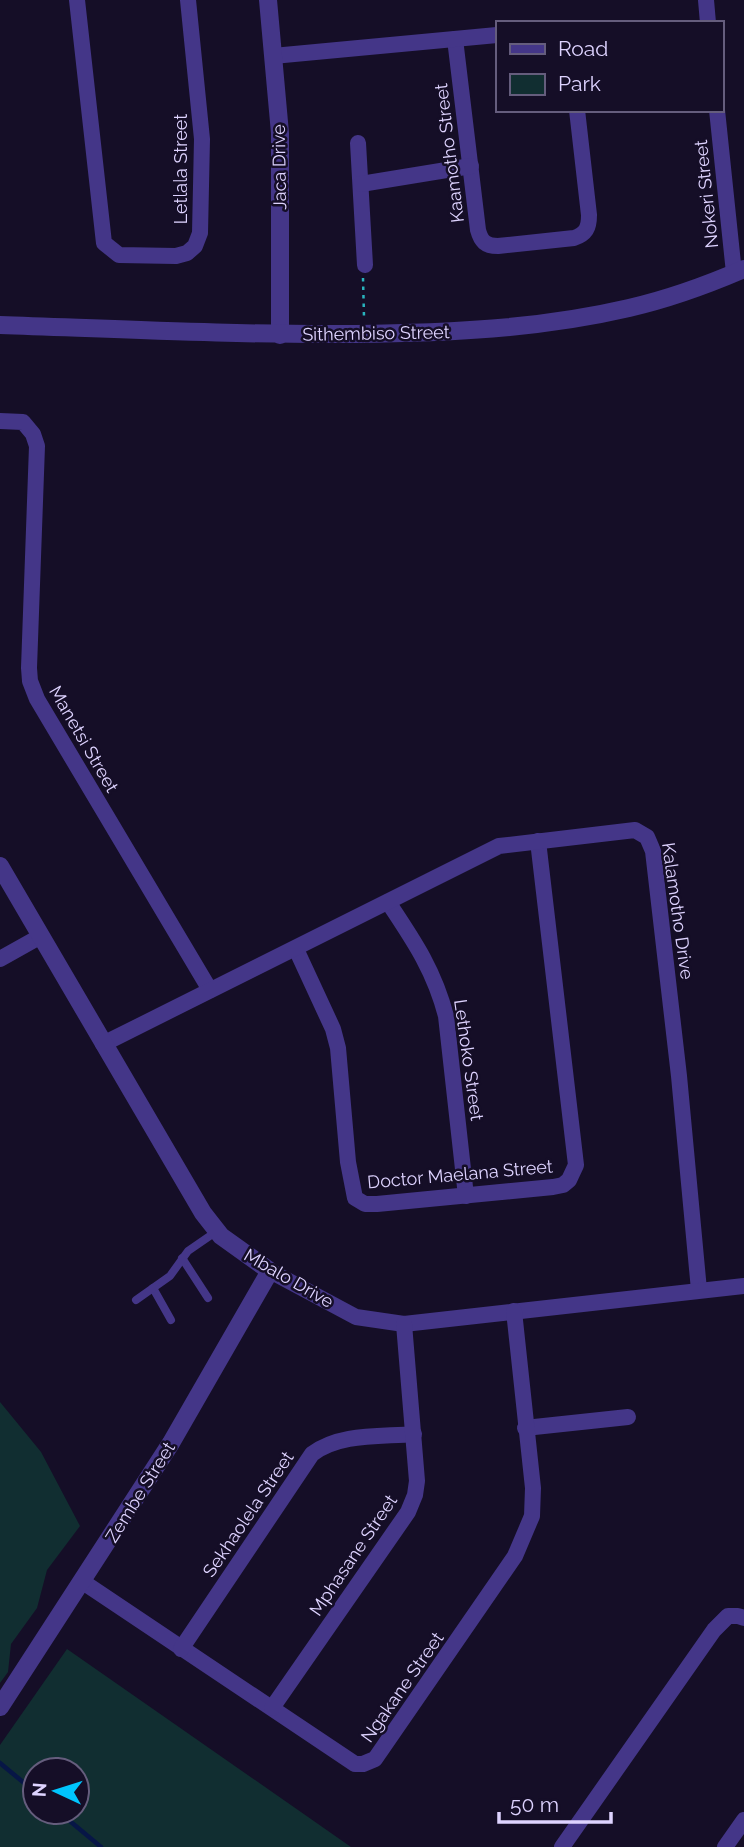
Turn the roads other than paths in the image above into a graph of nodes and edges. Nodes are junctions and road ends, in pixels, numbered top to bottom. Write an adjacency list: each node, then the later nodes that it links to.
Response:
1 (77, 0): 2 (street, Letlala Street)
2 (188, 0)
3 (268, 0): 8 (street, Jaca Drive)
4 (706, 0): 5 (street)
5 (708, 21)
6 (496, 35): 7 (street)
7 (455, 39): 8 (street); 12 (street, Kaamotho Street)
8 (273, 56): 17 (street, Jaca Drive)
9 (577, 112): 12 (street, Kaamotho Street)
10 (717, 112): 15 (street, Nokeri Street)
11 (358, 143): 13 (street)
12 (471, 166): 13 (street)
13 (361, 184): 14 (street)
14 (365, 265)
15 (739, 271): 17 (street, Sithembiso Street)
16 (0, 324): 17 (street, Sithembiso Street)
17 (279, 335)
18 (0, 421): 25 (street, Manetsi Street)
19 (538, 841): 21 (street, Kalamotho Drive); 27 (street, Doctor Maelana Street); 33 (street, Kalamotho Drive)
20 (0, 866): 22 (street, Mbalo Drive)
21 (388, 902): 23 (street, Kalamotho Drive); 27 (street, Lethoko Street)
22 (41, 936): 24 (street); 26 (street, Mbalo Drive)
23 (296, 949): 25 (street, Kalamotho Drive); 27 (street, Doctor Maelana Street)
24 (0, 959)
25 (210, 990): 26 (street, Kalamotho Drive)
26 (103, 1044): 28 (street, Mbalo Drive)
27 (466, 1196)
28 (217, 1231): 29 (lane); 30 (street, Mbalo Drive)
29 (182, 1258): 32 (lane); 34 (lane)
30 (270, 1271): 38 (street, Mbalo Drive); 42 (street, Zembe Street)
31 (744, 1286): 33 (street, Mbalo Drive)
32 (153, 1288): 35 (lane); 37 (lane)
33 (699, 1290): 36 (street, Mbalo Drive)
34 (208, 1298)
35 (136, 1300)
36 (514, 1311): 38 (street, Mbalo Drive); 40 (street, Ngakane Street)
37 (171, 1320)
38 (404, 1324): 41 (street, Mphasane Street)
39 (628, 1417): 40 (street)
40 (525, 1428): 46 (street, Ngakane Street)
41 (414, 1434): 44 (street, Sekhaolela Street); 46 (street, Mphasane Street)
42 (83, 1583): 44 (street, Ngakane Street); 45 (street, Zembe Street)
43 (744, 1618): 48 (street)
44 (181, 1649): 46 (street, Ngakane Street)
45 (0, 1707)
46 (272, 1707)
47 (744, 1820): 49 (street)
48 (562, 1847)
49 (725, 1847)

